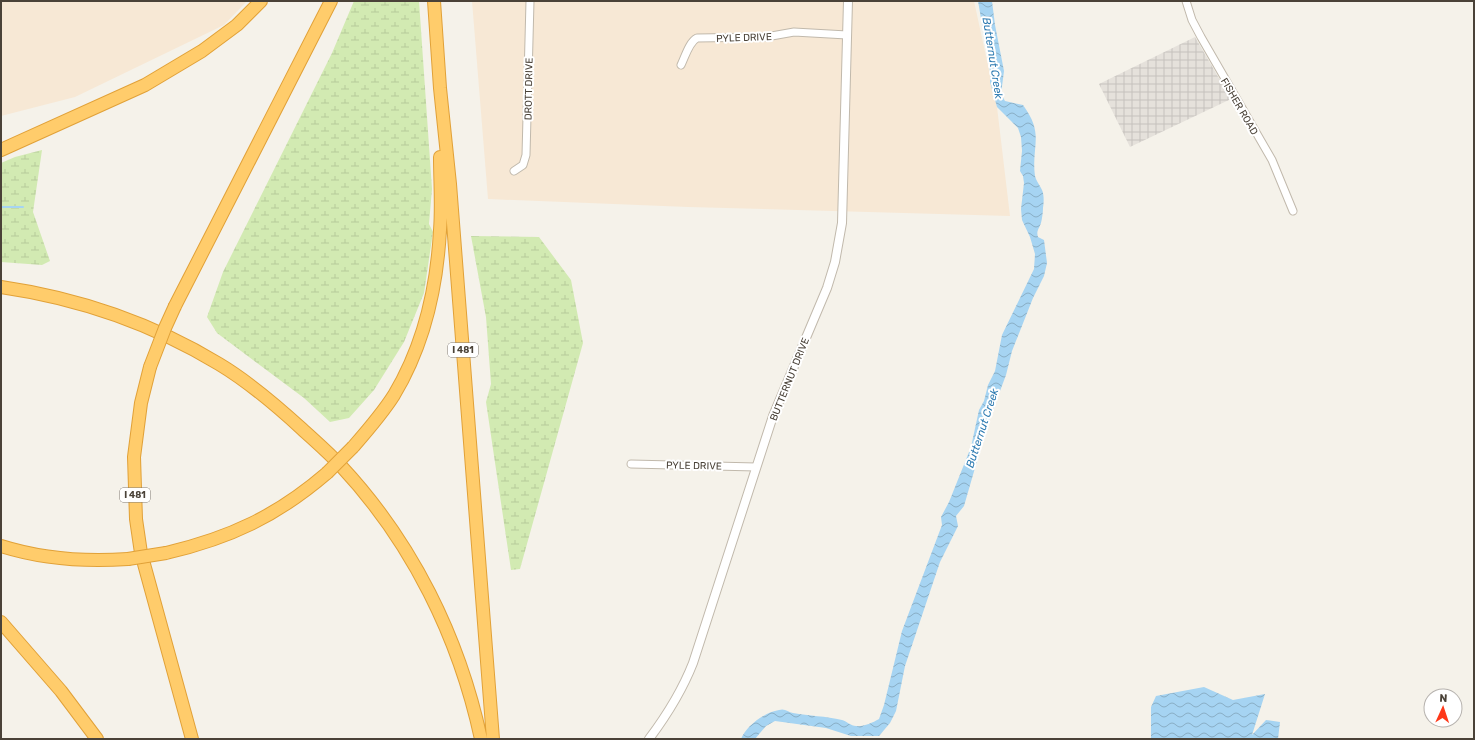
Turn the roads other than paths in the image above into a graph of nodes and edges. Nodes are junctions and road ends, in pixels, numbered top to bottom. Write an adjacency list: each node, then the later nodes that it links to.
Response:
1 (261, 1): 10 (highway)
2 (331, 1): 19 (highway, I 481, bridge)
3 (434, 1): 9 (highway, I 481)
4 (530, 1): 11 (street, DROTT DRIVE)
5 (848, 1): 7 (street, BUTTERNUT DRIVE)
6 (1186, 1): 12 (street, FISHER ROAD)
7 (847, 35): 8 (street, PYLE DRIVE); 15 (street, BUTTERNUT DRIVE)
8 (681, 65)
9 (440, 88): 16 (highway, bridge); 21 (highway, I 481)
10 (1, 150)
11 (514, 171)
12 (1293, 211)
13 (1, 286): 20 (highway)
14 (631, 464): 15 (street, PYLE DRIVE)
15 (756, 467): 22 (street, BUTTERNUT DRIVE)
16 (1, 546)
17 (1, 622): 18 (highway)
18 (97, 739)
19 (192, 739)
20 (481, 739)
21 (493, 739)
22 (649, 739)

